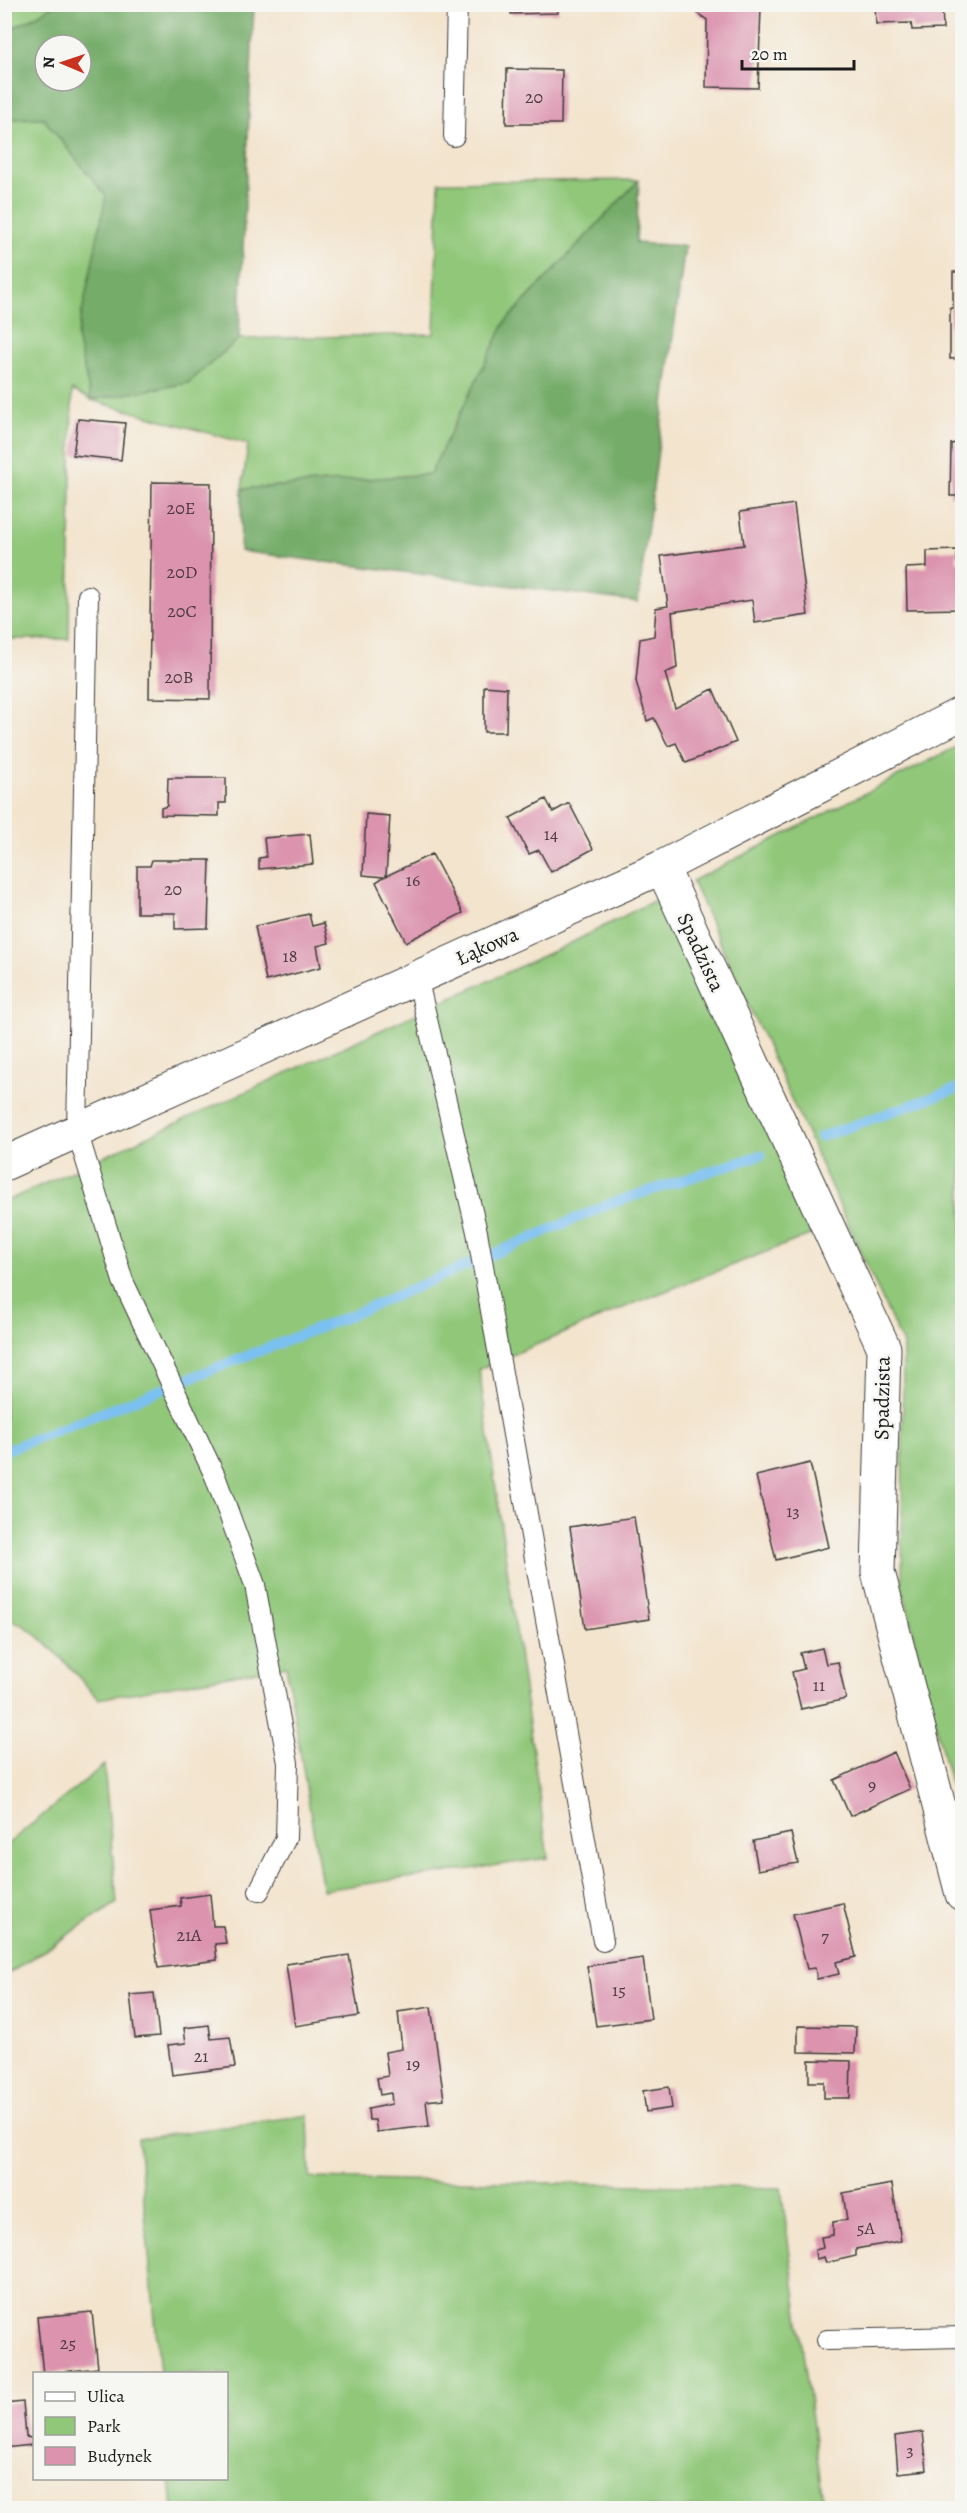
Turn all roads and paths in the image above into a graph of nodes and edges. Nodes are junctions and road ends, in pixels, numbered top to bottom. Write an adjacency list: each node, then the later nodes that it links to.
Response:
1 (457, 4): 2 (lane)
2 (454, 136)
3 (88, 596): 7 (lane)
4 (963, 713): 5 (street, Łąkowa)
5 (662, 867): 6 (street, Łąkowa); 10 (street, Spadzista)
6 (417, 977): 7 (street, Łąkowa); 11 (lane)
7 (77, 1131): 8 (street, Łąkowa); 9 (lane)
8 (4, 1164)
9 (259, 1891)
10 (963, 1894)
11 (603, 1941)
12 (963, 2337): 13 (lane)
13 (826, 2340)

